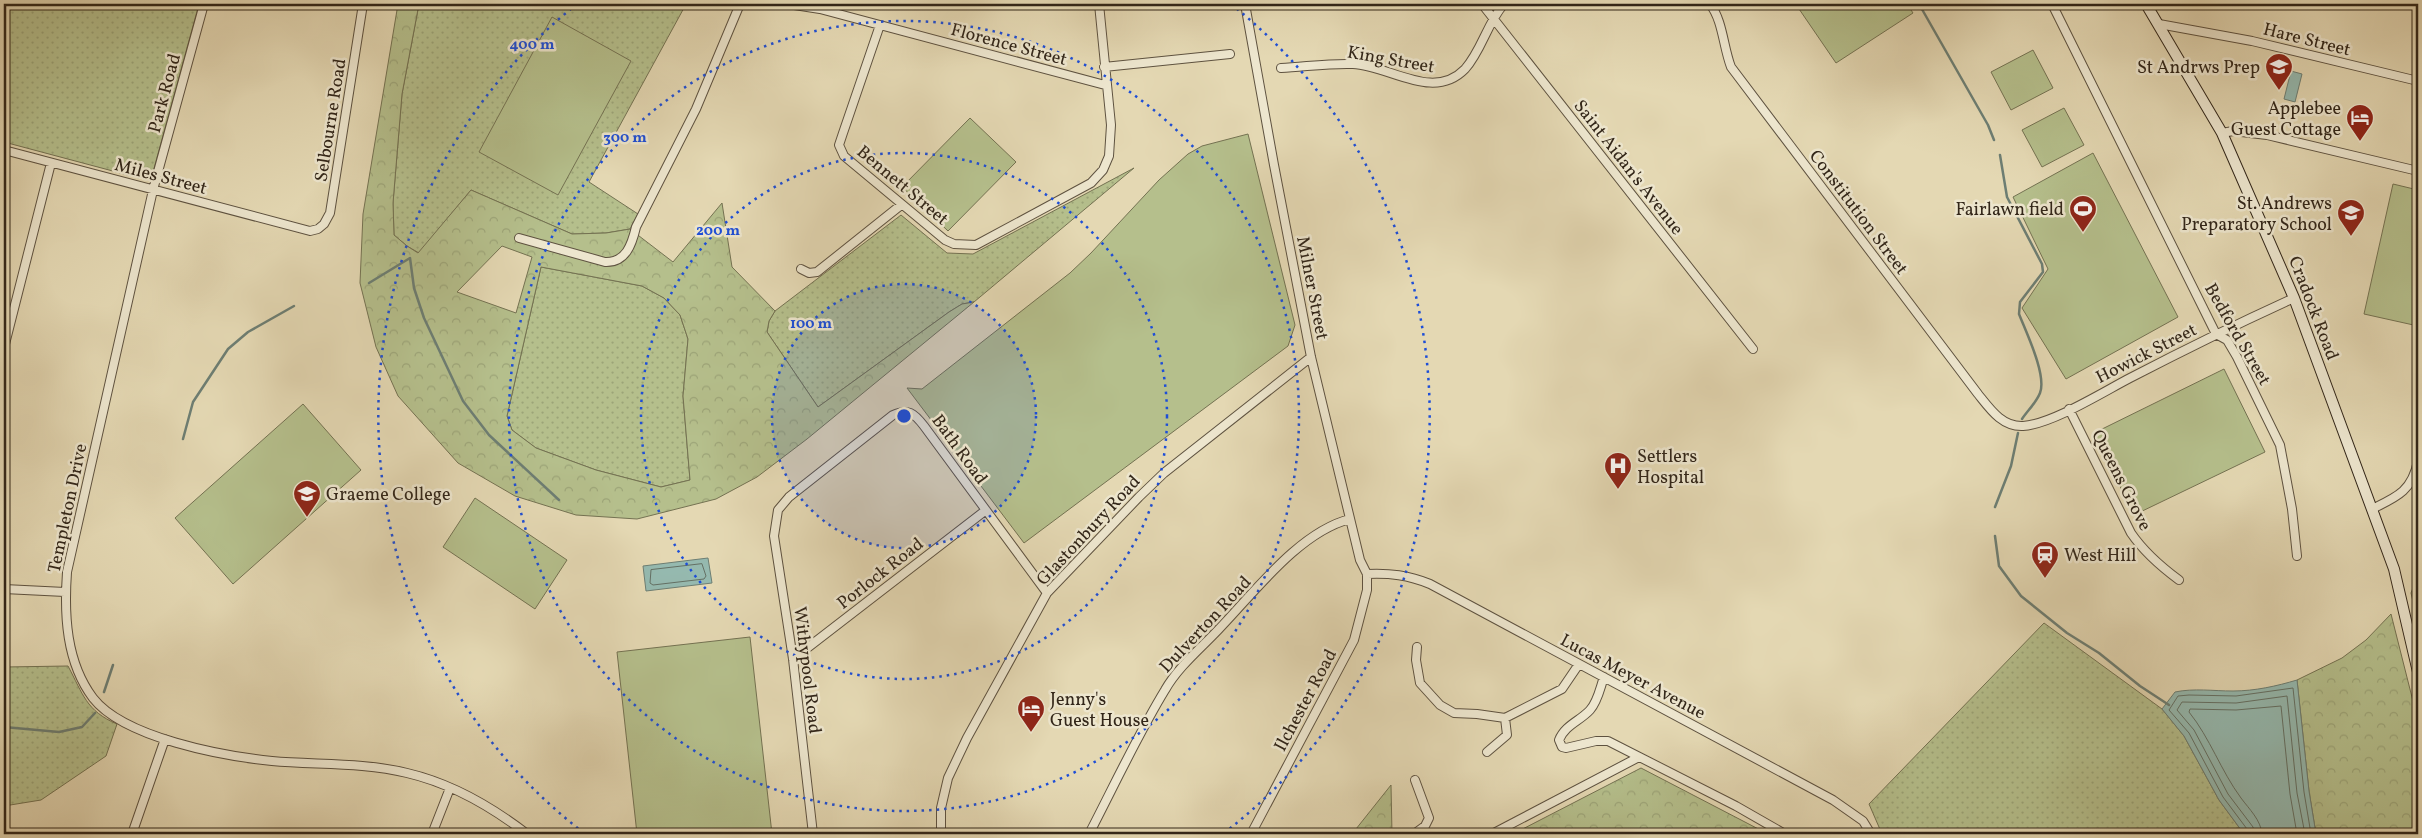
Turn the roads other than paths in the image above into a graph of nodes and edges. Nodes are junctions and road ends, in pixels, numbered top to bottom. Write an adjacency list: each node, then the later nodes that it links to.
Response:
1 (204, 4): 27 (street, Park Road)
2 (363, 4): 29 (street, Selbourne Road)
3 (740, 4): 30 (street)
4 (788, 4): 13 (street, Florence Street)
5 (1099, 4): 19 (street)
6 (1245, 4): 36 (street, Milner Street)
7 (1482, 4): 15 (street, Saint Aidan's Avenue)
8 (1504, 4): 15 (street, King Street)
9 (1710, 4): 14 (street, Constitution Street)
10 (1716, 4): 14 (street)
11 (2052, 4): 33 (street, Bedford Street)
12 (2146, 4): 16 (main road, Cradock Road)
13 (821, 6): 17 (street, Florence Street)
14 (1717, 13): 38 (street, Constitution Street)
15 (1492, 18): 20 (street, King Street); 35 (street, Saint Aidan's Avenue)
16 (2159, 24): 21 (street, Hare Street); 23 (main road, Cradock Road)
17 (880, 25): 22 (street, Florence Street); 28 (street, Bennett Street)
18 (1230, 54): 19 (street)
19 (1104, 67): 22 (street)
20 (1281, 68)
21 (2418, 81)
22 (1106, 85): 28 (street, Bennett Street)
23 (2222, 133): 26 (street); 32 (main road, Cradock Road)
24 (4, 150): 25 (street, Miles Street)
25 (51, 163): 27 (street, Miles Street); 34 (street)
26 (2418, 171)
27 (153, 190): 29 (street, Miles Street); 48 (street, Templeton Drive)
28 (901, 205): 31 (street)
29 (310, 231)
30 (518, 238)
31 (801, 269)
32 (2294, 298): 33 (street, Howick Street); 40 (main road, Cradock Road)
33 (2216, 334): 37 (street, Howick Street); 44 (street, Bedford Street)
34 (4, 348)
35 (1753, 349)
36 (1311, 357): 43 (street, Milner Street); 49 (street, Glastonbury Road)
37 (2069, 409): 38 (street, Howick Street); 46 (street, Queens Grove)
38 (2009, 424)
39 (2418, 461): 40 (street)
40 (2372, 509): 53 (main road, Cradock Road)
41 (778, 510): 42 (street, Bath Road); 51 (street, Withypool Road)
42 (986, 510): 49 (street, Bath Road); 51 (street, Porlock Road)
43 (1350, 519): 45 (street, Milner Street); 66 (street, Dulverton Road)
44 (2297, 556)
45 (1367, 574): 52 (street, Lucas Meyer Avenue); 67 (street, Ilchester Road)
46 (2179, 580)
47 (4, 589): 48 (street)
48 (65, 592): 56 (street, Templeton Drive)
49 (1047, 593): 65 (street, Glastonbury Road)
50 (1418, 647): 55 (street)
51 (793, 659): 64 (street, Withypool Road)
52 (1578, 664): 54 (street, Lucas Meyer Avenue); 55 (street)
53 (2418, 672)
54 (1604, 677): 58 (street); 71 (street, Lucas Meyer Avenue)
55 (1505, 718): 57 (street)
56 (165, 739): 60 (street, Templeton Drive); 61 (street)
57 (1487, 752)
58 (1639, 757): 69 (street); 70 (street)
59 (1415, 780): 68 (street)
60 (450, 788): 62 (street); 63 (street, Templeton Drive)
61 (132, 834)
62 (432, 834)
63 (527, 834)
64 (813, 834)
65 (941, 834)
66 (1088, 834)
67 (1251, 834)
68 (1414, 834)
69 (1492, 834)
70 (1785, 834)
71 (1871, 834)

